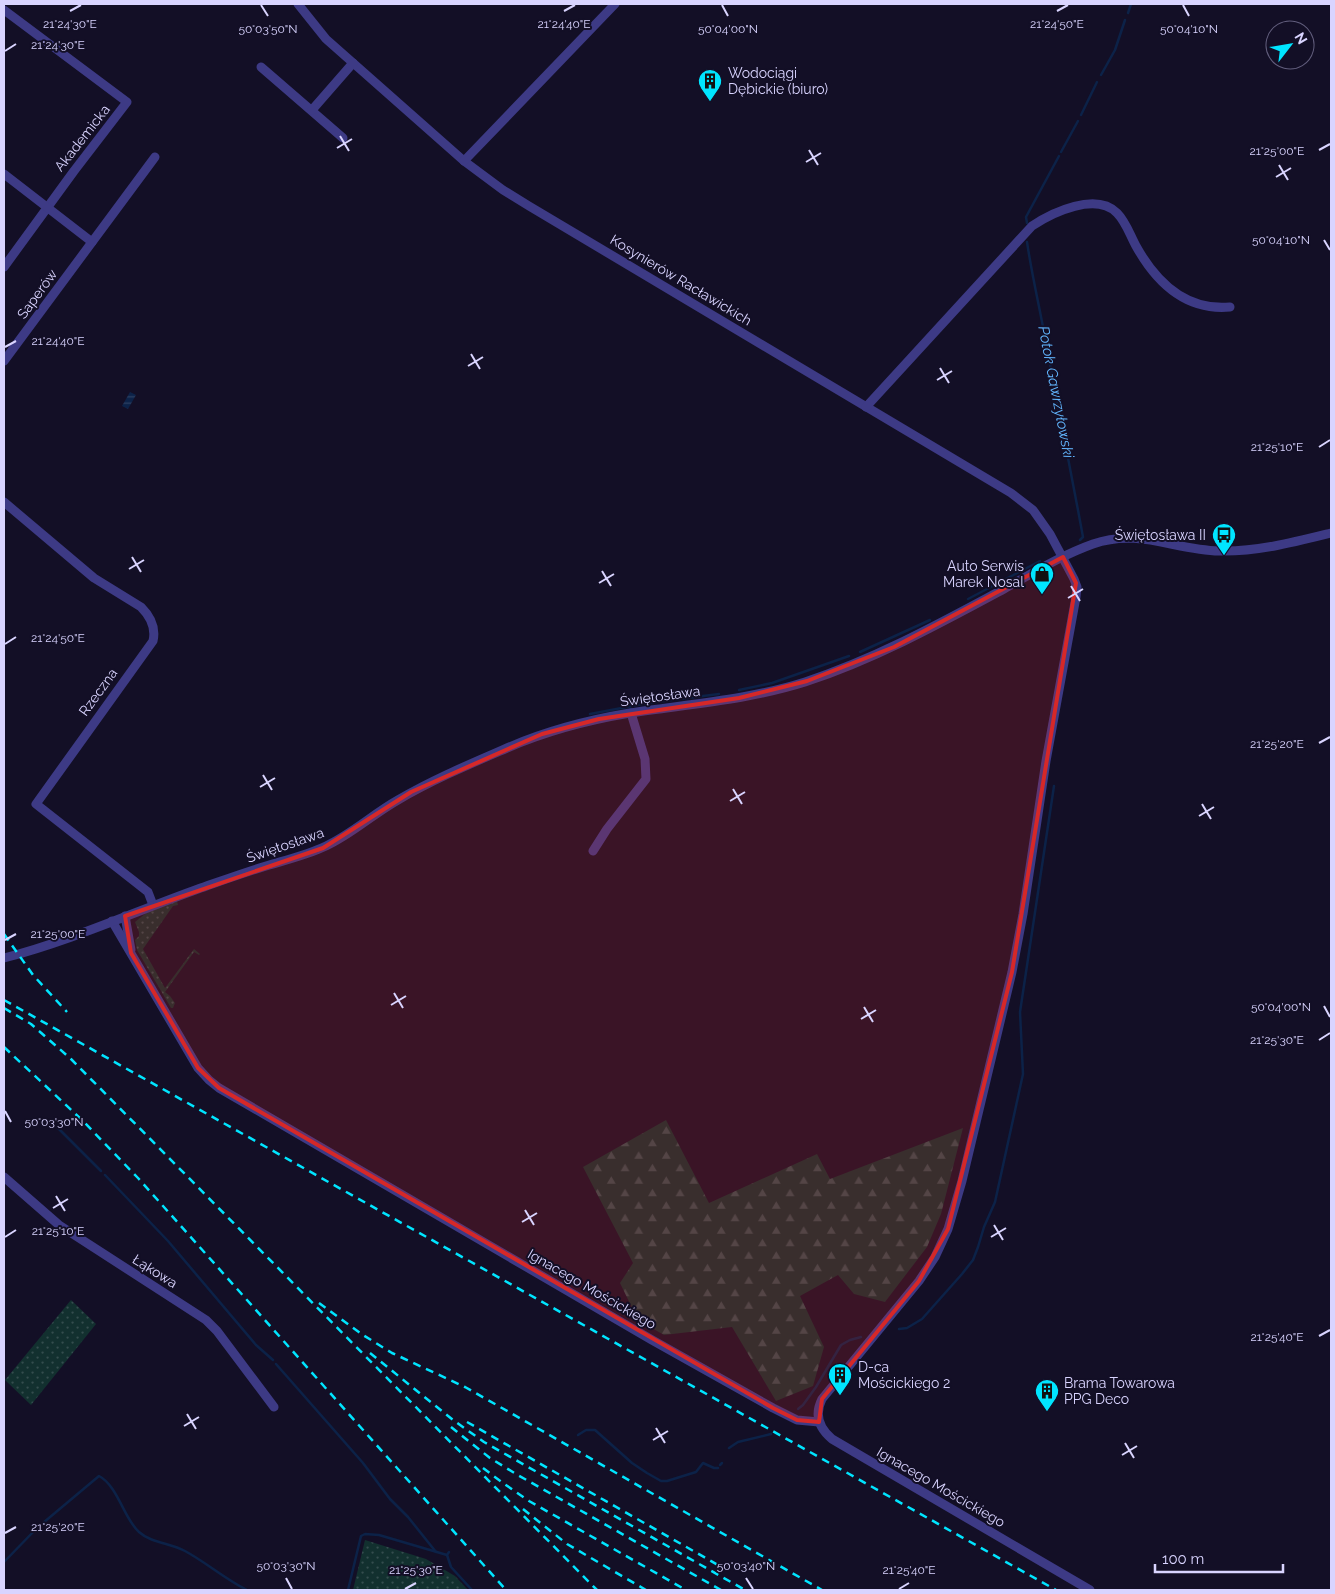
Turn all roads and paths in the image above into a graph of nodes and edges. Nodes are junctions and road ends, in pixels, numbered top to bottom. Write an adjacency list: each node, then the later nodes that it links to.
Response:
1 (298, 4): 4 (street, Kosynierów Racławickich)
2 (615, 4): 9 (street)
3 (4, 10): 11 (street, Akademicka)
4 (353, 63): 6 (street); 9 (street, Kosynierów Racławickich)
5 (261, 67): 6 (street)
6 (312, 110): 7 (street)
7 (343, 138)
8 (155, 157): 12 (street, Saperów)
9 (464, 161): 16 (street, Kosynierów Racławickich)
10 (4, 174): 11 (street)
11 (47, 208): 12 (street); 13 (street, Akademicka)
12 (92, 242): 15 (street, Saperów)
13 (4, 267)
14 (1230, 307): 16 (street)
15 (4, 361)
16 (866, 407): 19 (street, Kosynierów Racławickich)
17 (4, 502): 22 (street, Rzeczna)
18 (1331, 533): 19 (street, Świętosława)
19 (1063, 557): 20 (street, Świętosława); 29 (street, Kosynierów Racławickich)
20 (631, 713): 21 (street); 22 (street, Świętosława)
21 (593, 851)
22 (153, 905): 23 (street, Świętosława)
23 (125, 916): 24 (street, Świętosława); 25 (street, Ignacego Mościckiego)
24 (112, 921): 25 (street, Ignacego Mościckiego); 26 (street, Świętosława)
25 (131, 953): 29 (street, Ignacego Mościckiego)
26 (4, 958)
27 (4, 1176): 28 (street, Łąkowa)
28 (274, 1407)
29 (819, 1422): 30 (street, Ignacego Mościckiego)
30 (1090, 1590)

